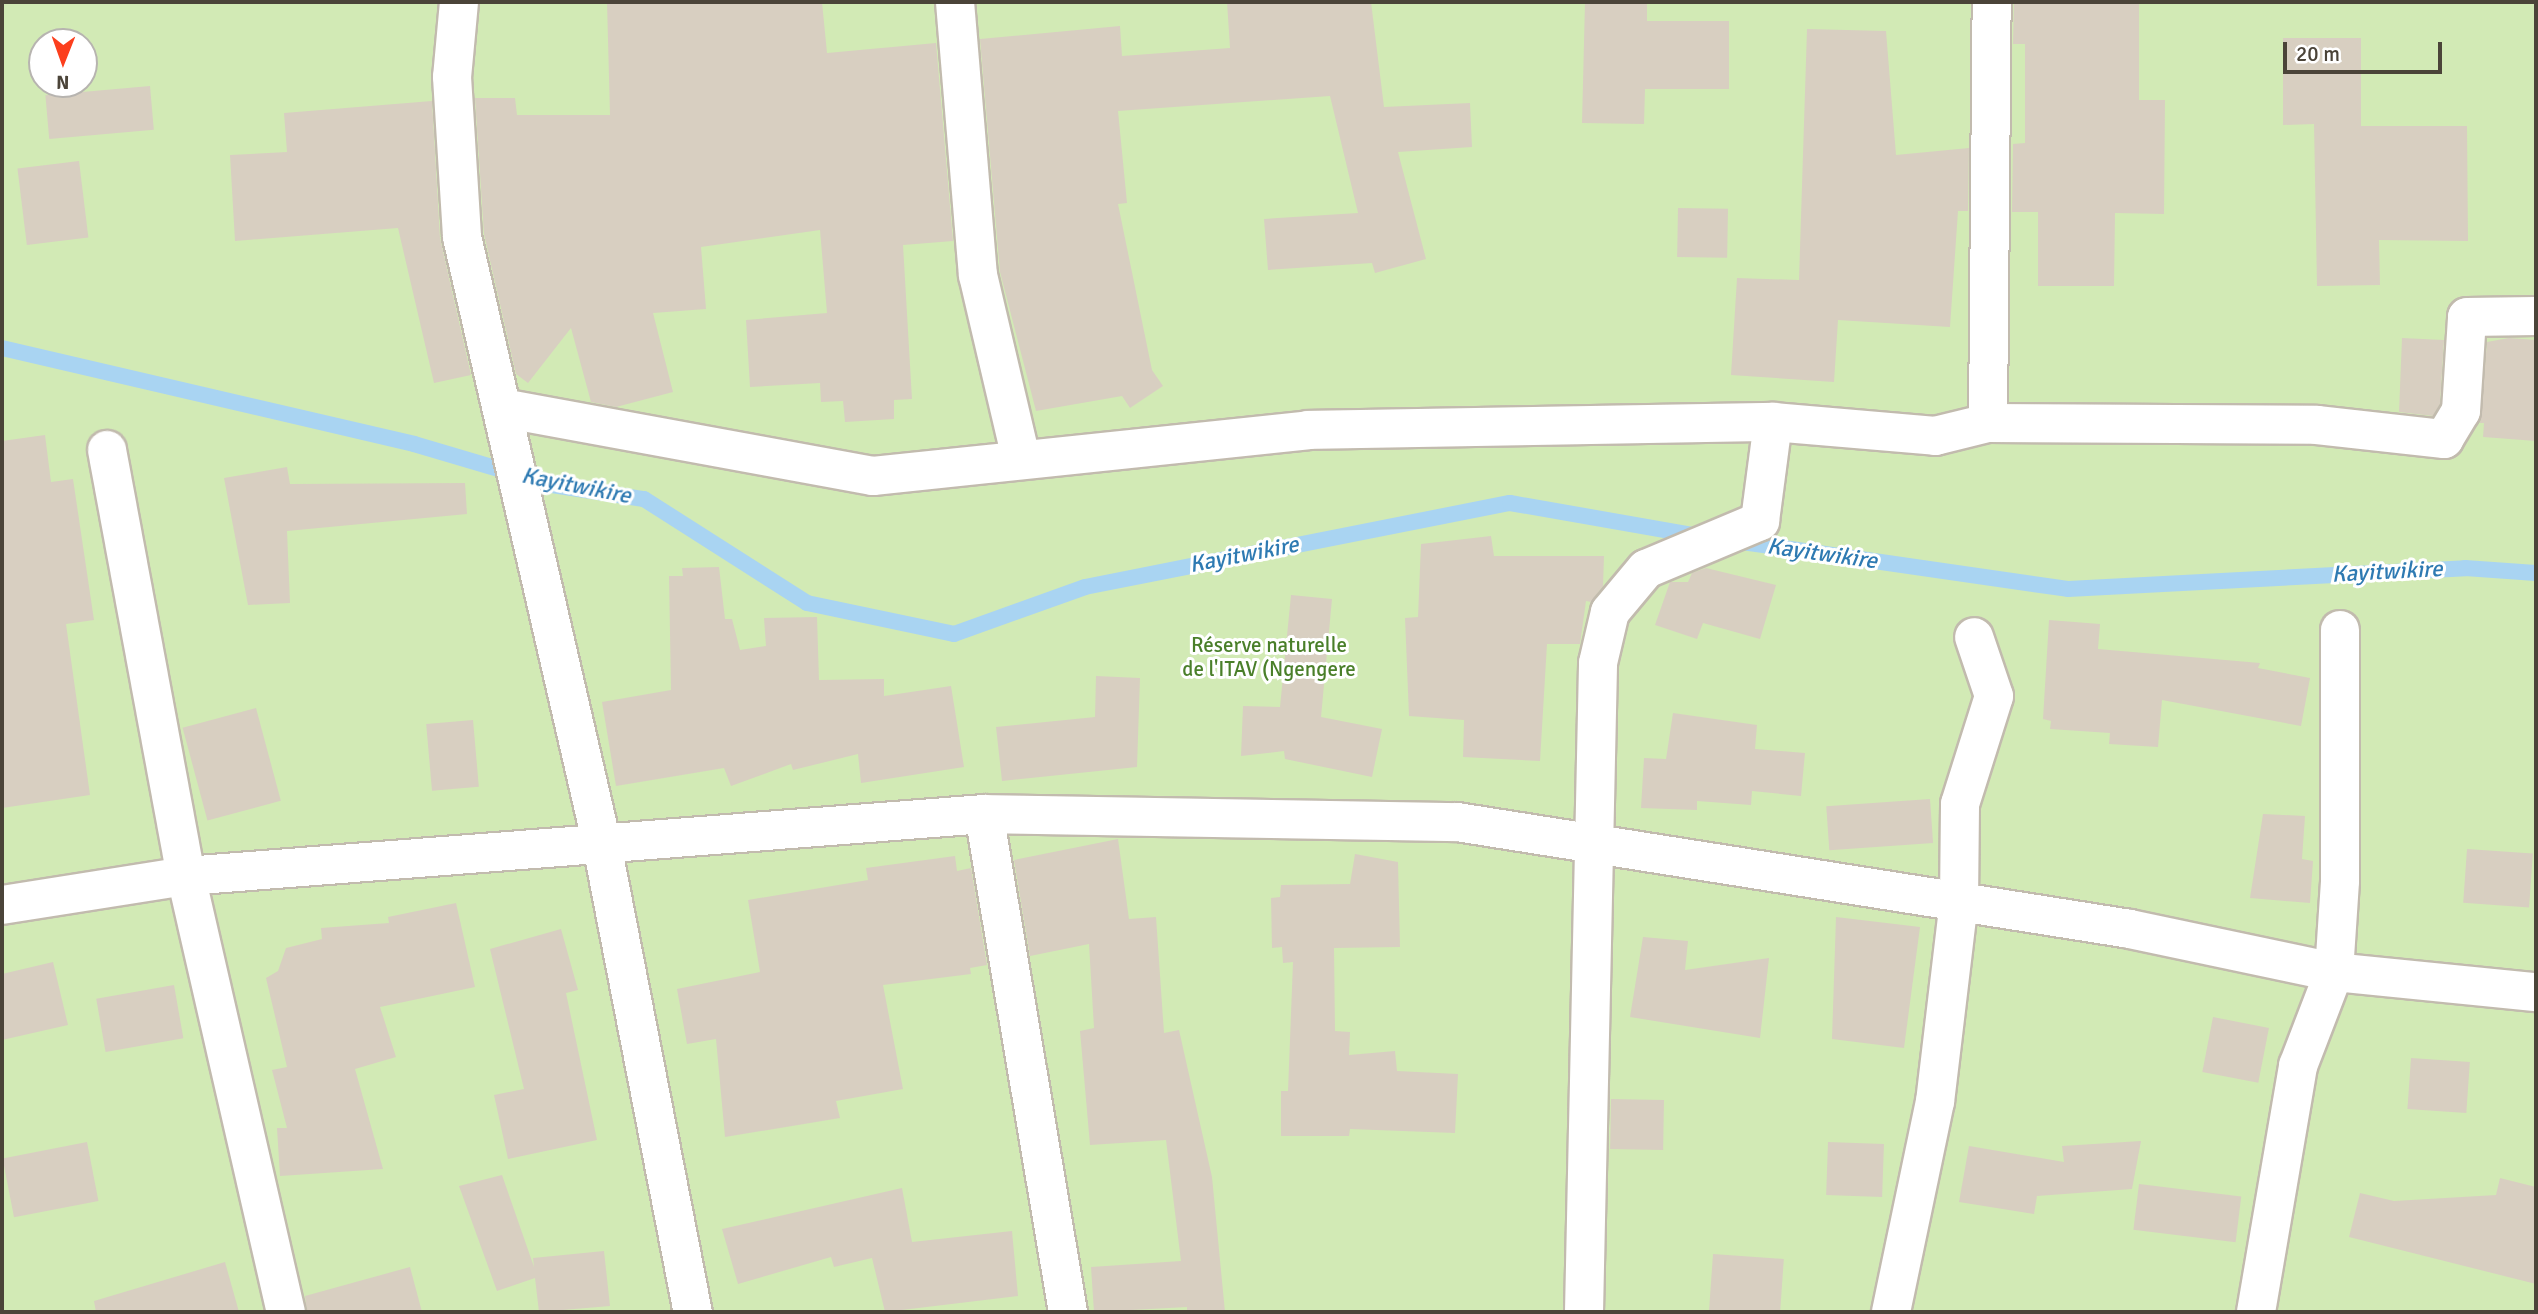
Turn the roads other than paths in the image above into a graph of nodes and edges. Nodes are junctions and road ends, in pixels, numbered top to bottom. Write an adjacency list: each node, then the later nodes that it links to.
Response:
1 (459, 2): 5 (street)
2 (955, 2): 9 (street)
3 (1992, 2): 7 (street)
4 (2536, 316): 7 (street)
5 (503, 420): 9 (street); 13 (street)
6 (1773, 422): 7 (street); 9 (street); 14 (street)
7 (1987, 423)
8 (107, 450): 15 (street)
9 (1021, 458)
10 (2340, 631): 18 (street)
11 (1974, 637): 16 (street)
12 (984, 814): 13 (street); 14 (street); 22 (street)
13 (601, 840): 15 (street); 21 (street)
14 (1595, 842): 16 (street); 23 (street)
15 (186, 876): 17 (street); 20 (street)
16 (1959, 902): 18 (street); 24 (street)
17 (2, 905)
18 (2334, 972): 19 (street); 25 (street)
19 (2536, 992)
20 (286, 1312)
21 (693, 1312)
22 (1068, 1312)
23 (1584, 1312)
24 (1891, 1312)
25 (2256, 1312)

